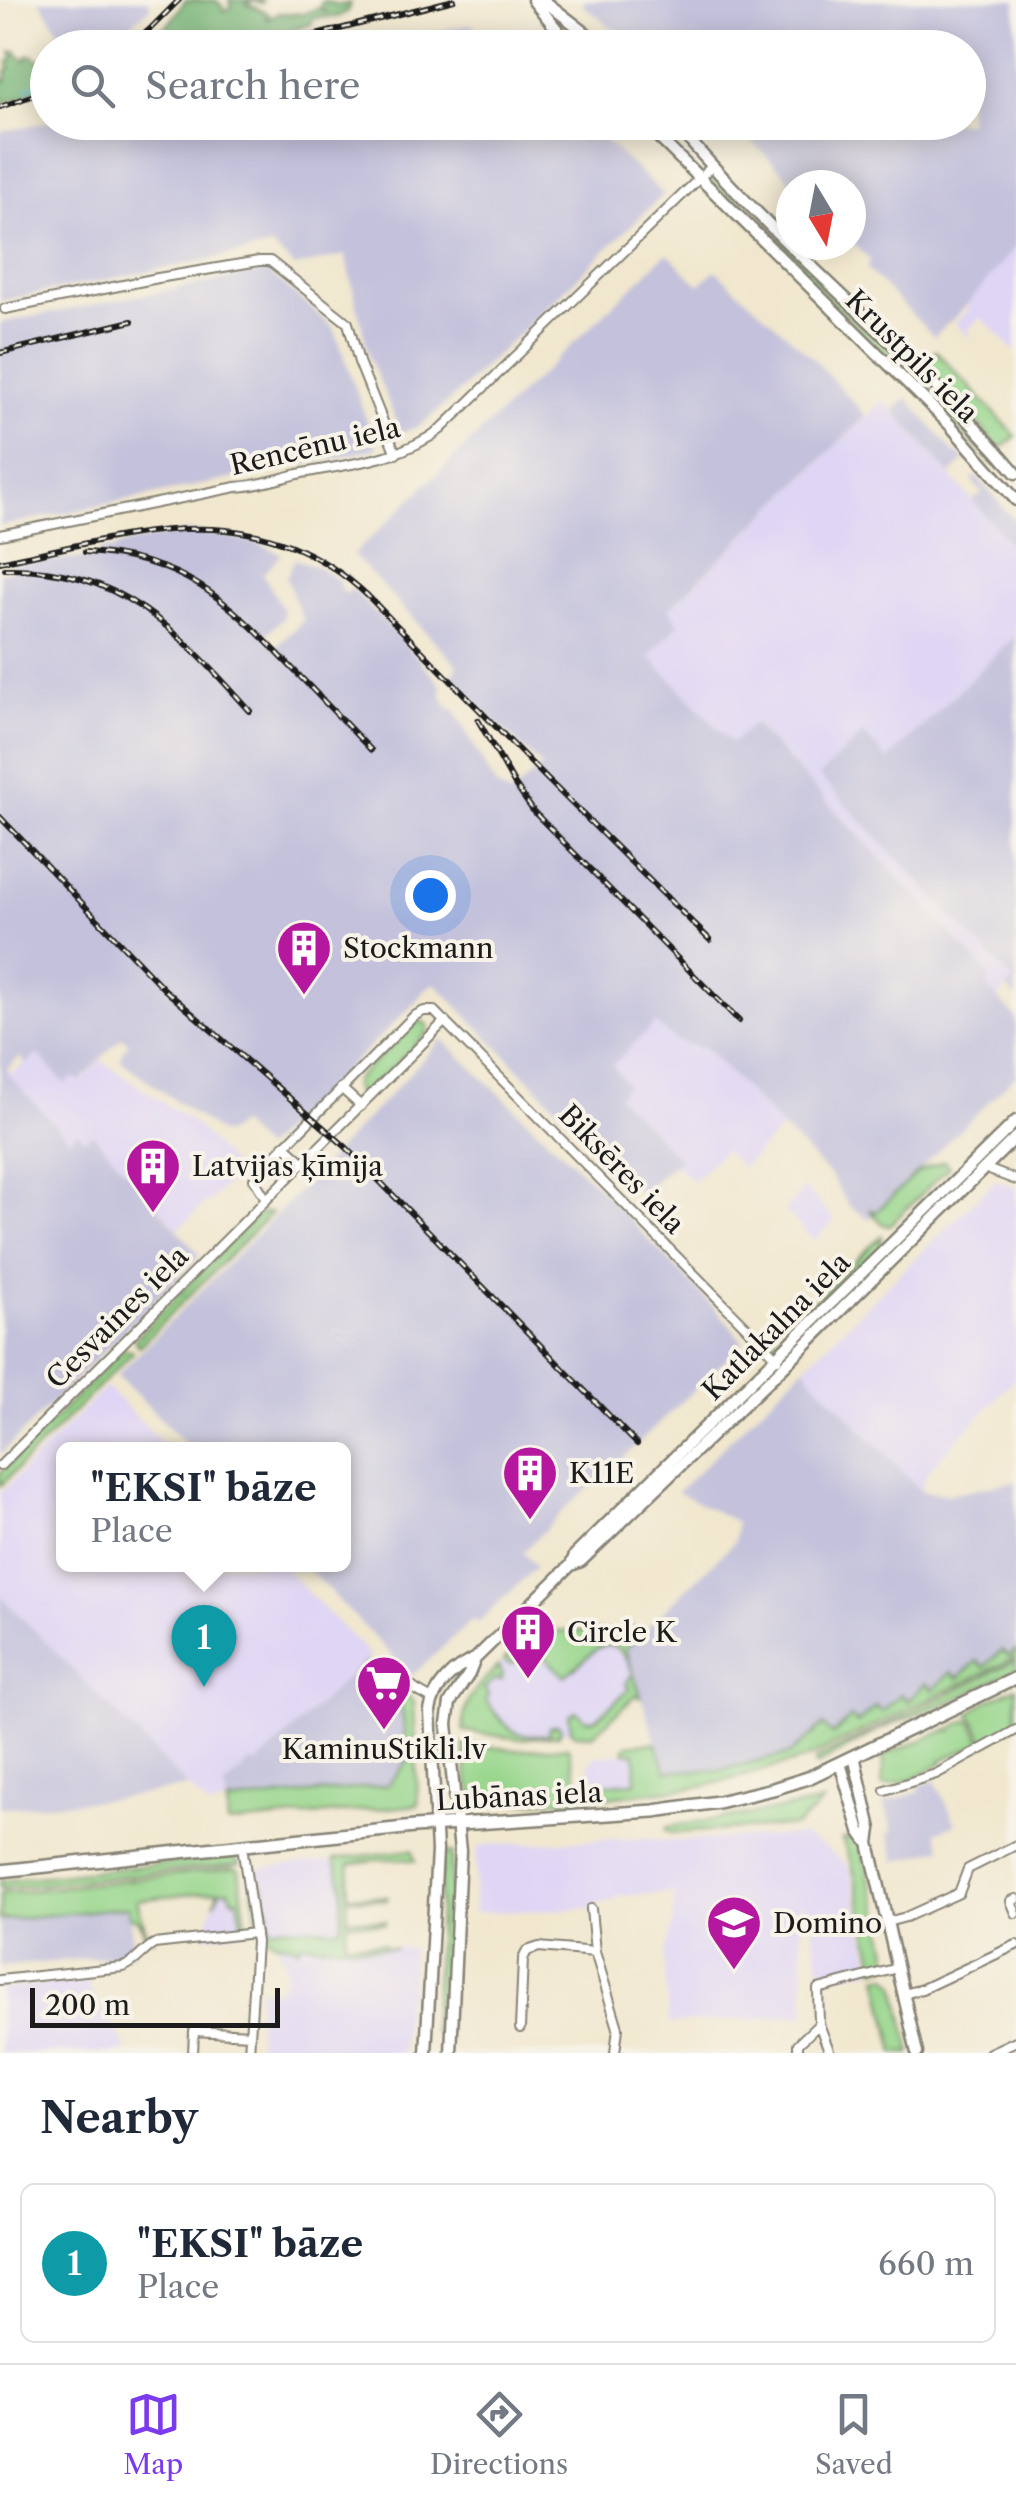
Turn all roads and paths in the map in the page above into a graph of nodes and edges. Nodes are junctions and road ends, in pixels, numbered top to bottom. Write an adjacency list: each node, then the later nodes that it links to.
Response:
1 (533, 0): 3 (street)
2 (543, 0): 4 (street)
3 (557, 30)
4 (582, 30)
5 (661, 140): 8 (street, Krustpils iela)
6 (690, 140): 7 (street, Krustpils iela)
7 (712, 166): 8 (street, Rencēnu iela); 11 (street, Krustpils iela)
8 (700, 179): 10 (street, Rencēnu iela); 12 (street, Krustpils iela)
9 (5, 309): 10 (street)
10 (396, 454): 13 (street, Rencēnu iela)
11 (1016, 473)
12 (1016, 500)
13 (0, 535)
14 (446, 1021): 15 (street, Biksēres iela); 16 (street, Cesvaines iela); 24 (street, Biksēres iela)
15 (341, 1088): 16 (street); 19 (street)
16 (360, 1106): 20 (street, Cesvaines iela)
17 (1016, 1121): 24 (street, Katlakalna iela)
18 (1016, 1137): 21 (street, Katlakalna iela)
19 (284, 1145): 20 (street); 23 (street)
20 (304, 1162): 23 (street, Cesvaines iela)
21 (984, 1168): 22 (street); 24 (street, Katlakalna iela)
22 (1016, 1180)
23 (266, 1199): 25 (street, Cesvaines iela)
24 (780, 1361): 26 (street, Katlakalna iela)
25 (0, 1466)
26 (474, 1660): 29 (street, Katlakalna iela); 34 (street, Katlakalna iela)
27 (381, 1664): 29 (street)
28 (1016, 1678): 31 (main road, Lubānas iela)
29 (432, 1699): 35 (street)
30 (1016, 1730): 33 (street)
31 (854, 1756): 32 (main road, Lubānas iela); 36 (street)
32 (840, 1763): 34 (main road, Lubānas iela); 36 (street)
33 (885, 1790)
34 (457, 1824): 35 (main road, Lubānas iela); 57 (street, Katlakalna iela)
35 (436, 1826): 38 (main road, Lubānas iela); 56 (street)
36 (869, 1843): 43 (street)
37 (1016, 1845): 43 (street)
38 (242, 1846): 39 (main road, Lubānas iela); 44 (street)
39 (0, 1871)
40 (1016, 1899): 42 (street)
41 (591, 1910): 46 (street)
42 (1016, 1913)
43 (887, 1922): 47 (street)
44 (255, 1933): 48 (street); 52 (street)
45 (1016, 1945): 49 (street)
46 (595, 1952): 51 (street); 58 (street)
47 (898, 1968): 49 (street); 50 (street)
48 (0, 1980)
49 (904, 1994): 61 (street)
50 (819, 2024): 59 (street); 60 (street)
51 (520, 2028)
52 (250, 2034): 54 (street); 55 (street)
53 (1016, 2041): 62 (street)
54 (193, 2053)
55 (249, 2053)
56 (426, 2053)
57 (452, 2053)
58 (615, 2053)
59 (798, 2053)
60 (830, 2053)
61 (917, 2053)
62 (990, 2053)

